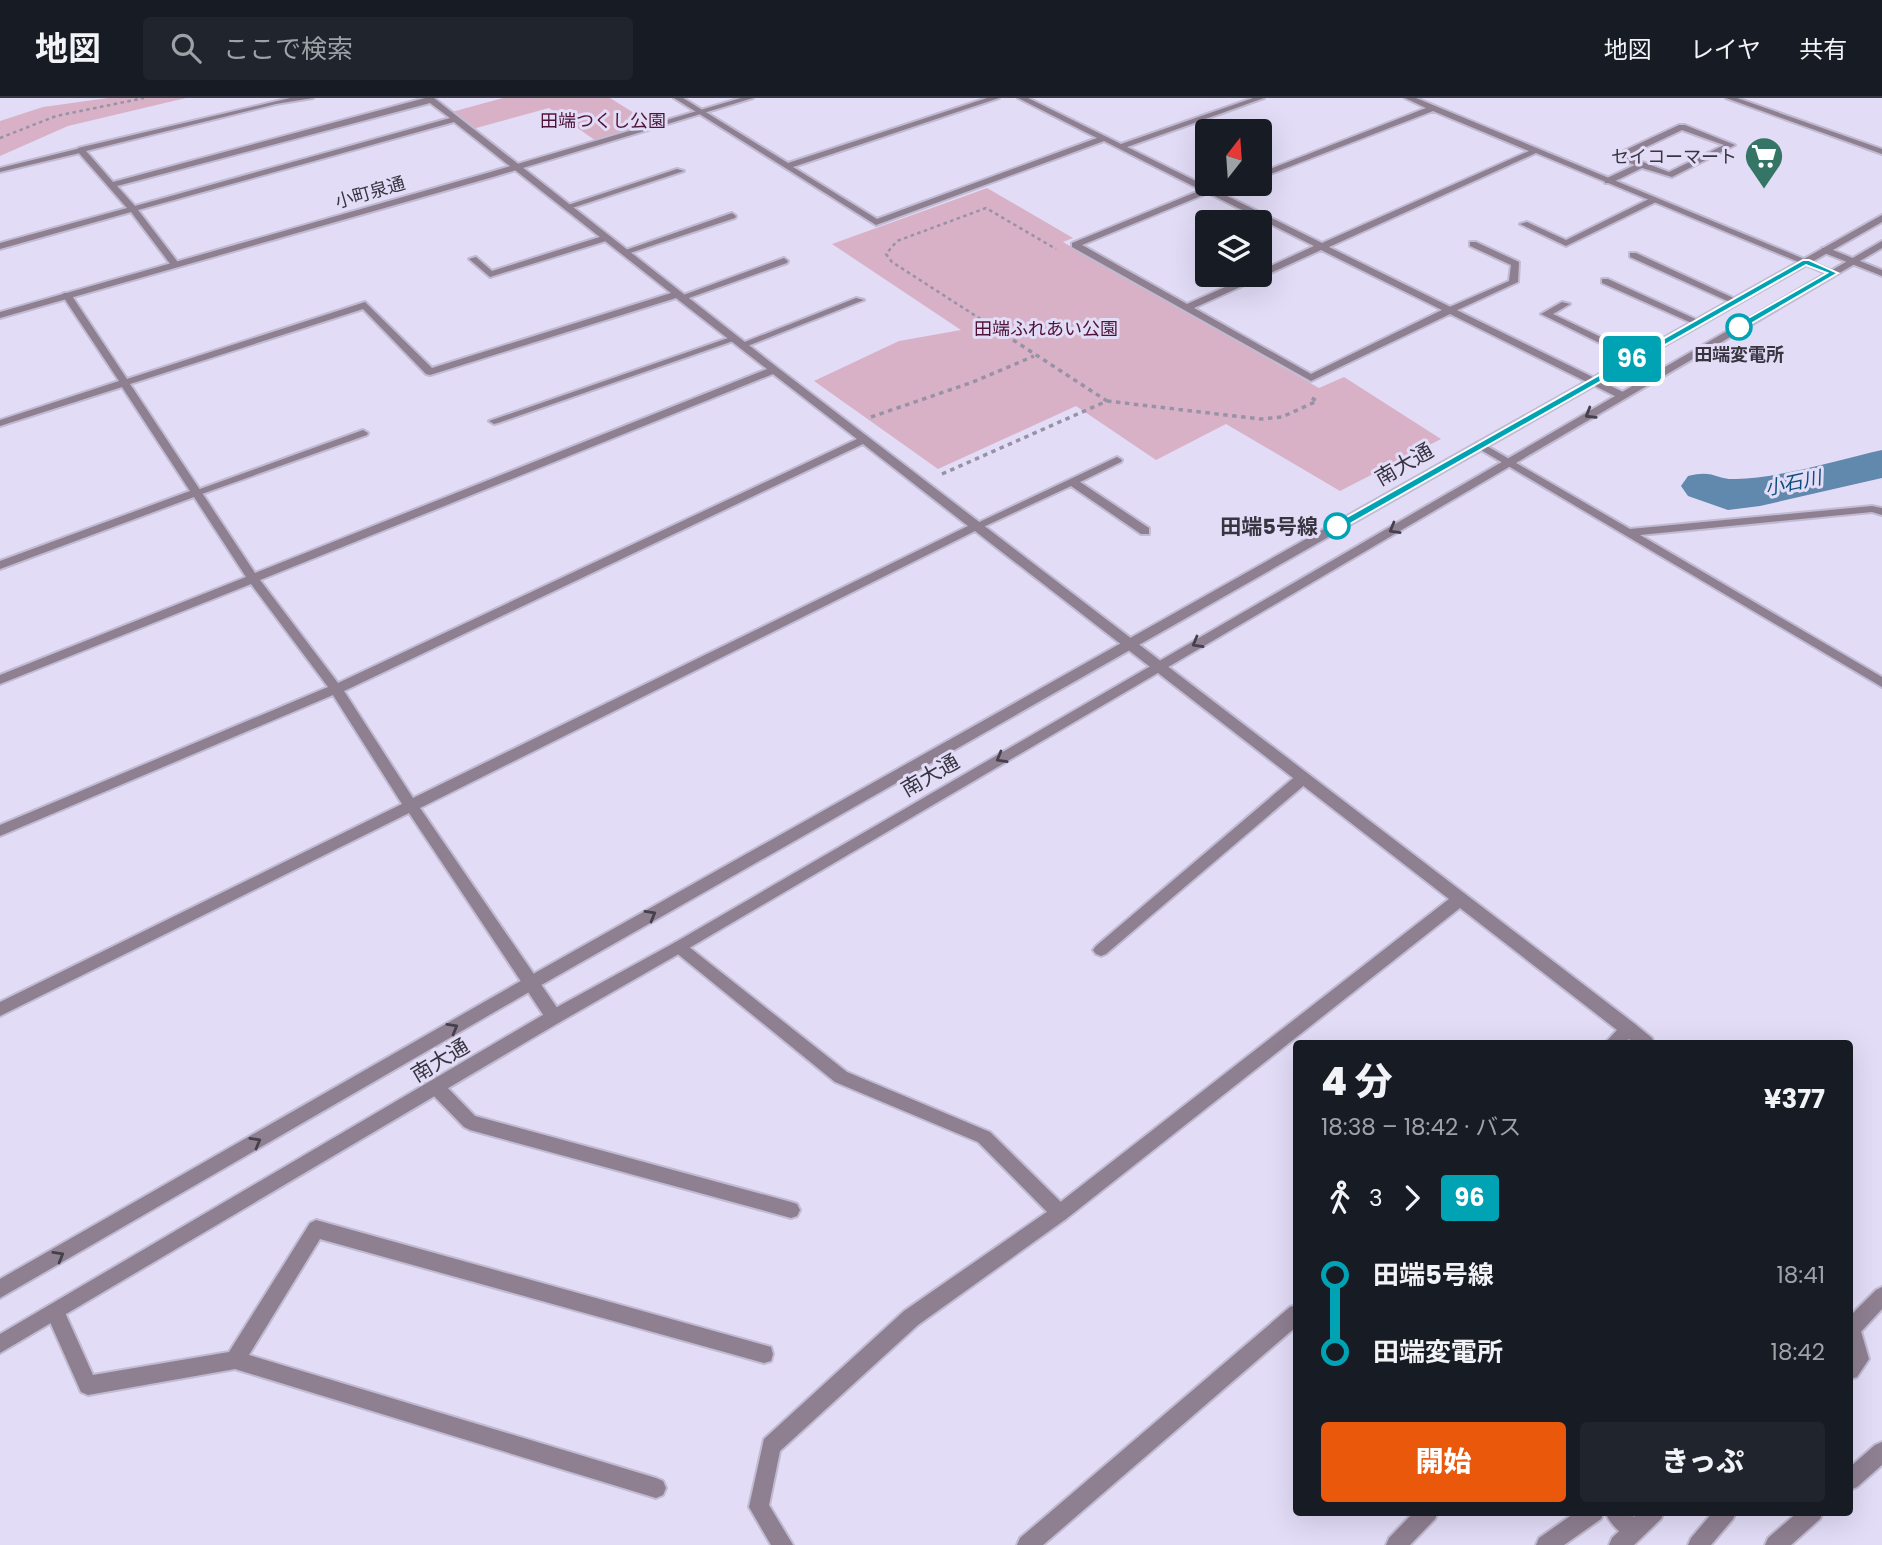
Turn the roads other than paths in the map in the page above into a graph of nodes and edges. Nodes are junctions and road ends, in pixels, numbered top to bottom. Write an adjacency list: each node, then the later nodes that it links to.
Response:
1 (309, 98): 16 (street)
2 (678, 98): 11 (street)
3 (749, 98): 11 (street, 小町泉通)
4 (995, 98): 20 (street)
5 (1022, 98): 13 (street)
6 (1261, 98): 15 (street)
7 (1409, 98): 10 (street)
8 (1730, 98): 17 (street)
9 (430, 99): 12 (street); 27 (street)
10 (1433, 108): 18 (street); 24 (street)
11 (700, 112): 20 (street); 21 (street, 小町泉通)
12 (455, 119): 21 (street); 32 (street)
13 (1103, 139): 15 (street); 20 (street)
14 (1882, 144): 17 (street)
15 (1120, 147): 26 (street)
16 (81, 150): 22 (street); 27 (street)
17 (1877, 150)
18 (1535, 151): 25 (street); 40 (street)
19 (1642, 165): 19 (street); 25 (street)
20 (787, 166)
21 (515, 167): 31 (street); 48 (street, 小町泉通)
22 (0, 170)
23 (680, 171): 31 (street)
24 (1272, 171)
25 (1608, 181): 30 (street)
26 (1195, 184)
27 (111, 185): 32 (street)
28 (1202, 196): 59 (street)
29 (1220, 196): 40 (street)
30 (1653, 200): 35 (street); 46 (street)
31 (566, 207): 36 (street)
32 (132, 208): 39 (street); 48 (street)
33 (732, 216): 42 (street)
34 (1882, 218): 41 (street, 南大通)
35 (1524, 223)
36 (606, 238): 42 (street); 44 (street)
37 (1473, 244): 60 (street)
38 (1882, 244): 47 (street, 南大通)
39 (0, 246)
40 (1321, 246): 49 (street); 60 (street)
41 (1825, 250): 46 (street, 南大通); 47 (street)
42 (624, 252): 55 (street)
43 (1633, 255): 57 (street)
44 (473, 259)
45 (784, 261): 55 (street)
46 (1806, 261): 50 (street); 57 (street, 南大通)
47 (1853, 261): 50 (street, 南大通); 51 (street)
48 (174, 263): 54 (street, 小町泉通)
49 (1272, 268)
50 (1833, 273): 68 (street, 南大通)
51 (1882, 273)
52 (1605, 281): 62 (street)
53 (1231, 287): 59 (street)
54 (67, 295): 61 (street, 小町泉通); 67 (street)
55 (681, 296): 63 (street); 67 (street)
56 (859, 300): 63 (street)
57 (1735, 301): 62 (street, 南大通)
58 (1565, 304): 64 (street)
59 (1188, 307): 60 (street)
60 (1448, 311): 66 (street)
61 (0, 314)
62 (1698, 322): 64 (street, 南大通)
63 (738, 342): 65 (street); 69 (street)
64 (1635, 357): 66 (street, 南大通)
65 (774, 370): 72 (street); 83 (street)
66 (1592, 381): 68 (street); 73 (street, 南大通)
67 (122, 383): 70 (street); 77 (street)
68 (1621, 395): 75 (street, 南大通, one-way to 75)
69 (495, 421)
70 (0, 423)
71 (363, 433): 77 (street)
72 (866, 439): 79 (street); 88 (street)
73 (1480, 445): 75 (street); 84 (street, 南大通)
74 (1116, 460): 76 (street)
75 (1509, 463): 81 (street); 85 (street, 南大通, one-way to 85)
76 (1072, 481): 79 (street); 80 (street)
77 (195, 493): 82 (street); 83 (street)
78 (1882, 512): 81 (street)
79 (977, 526): 84 (street); 90 (street)
80 (1145, 531)
81 (1630, 532): 87 (street)
82 (0, 565)
83 (253, 579): 86 (street); 88 (street)
84 (1130, 644): 85 (street); 95 (street, 南大通, one-way to 84)
85 (1158, 666): 89 (street); 93 (street, 南大通, one-way to 93)
86 (0, 680)
87 (1882, 683)
88 (336, 689): 90 (street); 91 (street)
89 (1303, 778): 92 (street); 94 (street)
90 (411, 806): 95 (street); 96 (street)
91 (0, 831)
92 (1460, 899): 98 (street); 103 (street)
93 (679, 947): 97 (street, 南大通); 103 (street)
94 (1101, 950)
95 (531, 984): 97 (street); 104 (street, 南大通, one-way to 95)
96 (0, 1009)
97 (554, 1017): 101 (street, 南大通)
98 (1629, 1029): 99 (street); 100 (street)
99 (1616, 1040)
100 (1642, 1040)
101 (436, 1087): 102 (street); 106 (street, 南大通)
102 (791, 1210)
103 (1060, 1213): 124 (street)
104 (0, 1289)
105 (1882, 1296): 108 (street)
106 (55, 1313): 110 (street, 南大通); 112 (street)
107 (1293, 1317): 125 (street)
108 (1853, 1326)
109 (1853, 1338): 113 (street)
110 (0, 1345)
111 (764, 1354): 112 (street)
112 (235, 1360): 116 (street)
113 (1853, 1367)
114 (1882, 1452): 115 (street)
115 (1853, 1477)
116 (656, 1488)
117 (1424, 1516): 126 (street)
118 (1588, 1516): 127 (street)
119 (1619, 1516): 123 (street)
120 (1650, 1516): 123 (street)
121 (1723, 1516): 129 (street)
122 (1808, 1516): 130 (street)
123 (1634, 1531): 128 (street)
124 (783, 1545)
125 (1027, 1545)
126 (1396, 1545)
127 (1546, 1545)
128 (1619, 1545)
129 (1698, 1545)
130 (1775, 1545)

